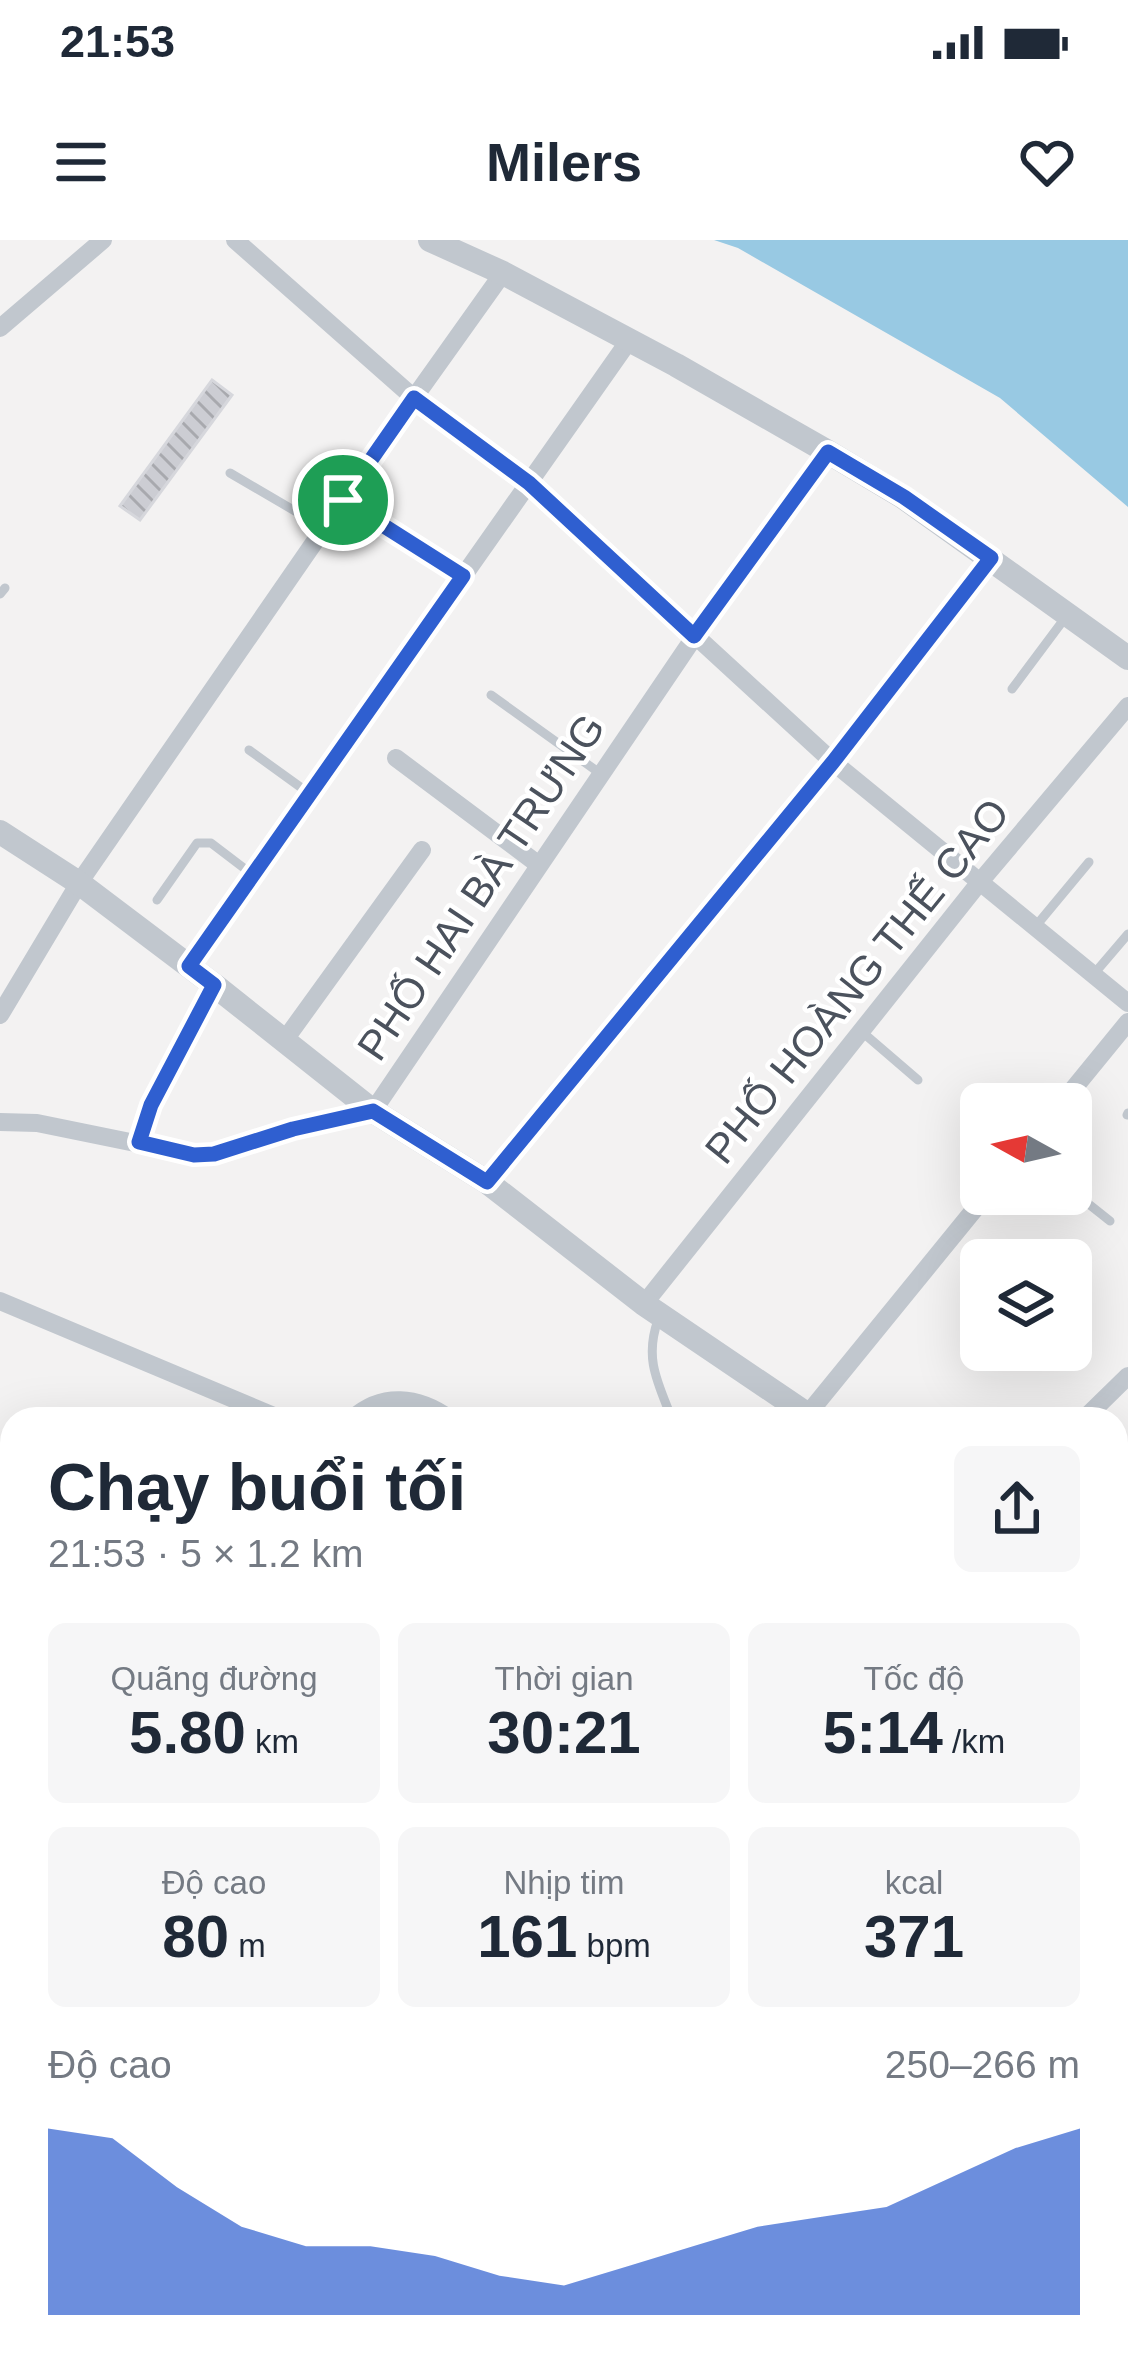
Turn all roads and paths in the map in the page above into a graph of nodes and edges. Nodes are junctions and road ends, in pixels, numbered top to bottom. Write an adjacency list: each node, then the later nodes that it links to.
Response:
1 (103, 240): 5 (street)
2 (235, 240): 7 (street)
3 (430, 240): 4 (street)
4 (503, 273): 6 (street); 7 (street)
5 (0, 328)
6 (628, 342): 8 (street); 10 (street)
7 (414, 398): 10 (street); 11 (street)
8 (828, 452): 13 (street); 16 (street, PHỐ HAI BÀ TRƯNG)
9 (230, 473): 12 (lane)
10 (529, 483): 14 (street); 16 (street)
11 (343, 500): 12 (street); 14 (street)
12 (323, 528): 32 (street)
13 (991, 558): 15 (street); 23 (street)
14 (463, 576): 25 (street)
15 (1068, 614): 17 (street); 18 (lane)
16 (694, 636): 23 (street); 24 (street, PHỐ HAI BÀ TRƯNG)
17 (1128, 658)
18 (1012, 688)
19 (491, 695): 24 (lane)
20 (1128, 706): 31 (street, PHỐ HOÀNG THẾ CAO)
21 (249, 750): 25 (lane)
22 (396, 758): 29 (street)
23 (833, 762): 31 (street); 49 (street)
24 (601, 774): 29 (street, PHỐ HAI BÀ TRƯNG)
25 (310, 794): 30 (street)
26 (0, 832): 32 (street)
27 (422, 850): 43 (street)
28 (1089, 862): 34 (lane)
29 (539, 866): 46 (street, PHỐ HAI BÀ TRƯNG)
30 (253, 875): 33 (lane); 36 (street)
31 (980, 883): 34 (street); 42 (street, PHỐ HOÀNG THẾ CAO)
32 (79, 884): 36 (street); 40 (street)
33 (158, 900)
34 (1035, 928): 37 (street)
35 (1128, 934): 37 (lane)
36 (189, 966): 38 (street)
37 (1093, 975): 39 (street)
38 (214, 985): 43 (street); 48 (lane)
39 (1128, 1003)
40 (0, 1015)
41 (1128, 1022): 45 (street)
42 (861, 1031): 44 (lane); 54 (street, PHỐ HOÀNG THẾ CAO)
43 (284, 1040): 46 (street)
44 (918, 1080)
45 (1078, 1083)
46 (373, 1111): 48 (street, PHỐ HAI BÀ TRƯNG); 49 (street)
47 (0, 1122): 48 (street, PHỐ HAI BÀ TRƯNG)
48 (139, 1142)
49 (487, 1182): 54 (street)
50 (1092, 1207): 52 (lane)
51 (970, 1215): 61 (street)
52 (1110, 1222)
53 (0, 1301): 56 (street)
54 (652, 1309): 59 (lane); 60 (street)
55 (1128, 1376): 62 (street)
56 (235, 1407)
57 (369, 1407): 58 (street)
58 (432, 1407)
59 (668, 1407)
60 (793, 1407)
61 (818, 1407)
62 (1096, 1407)

